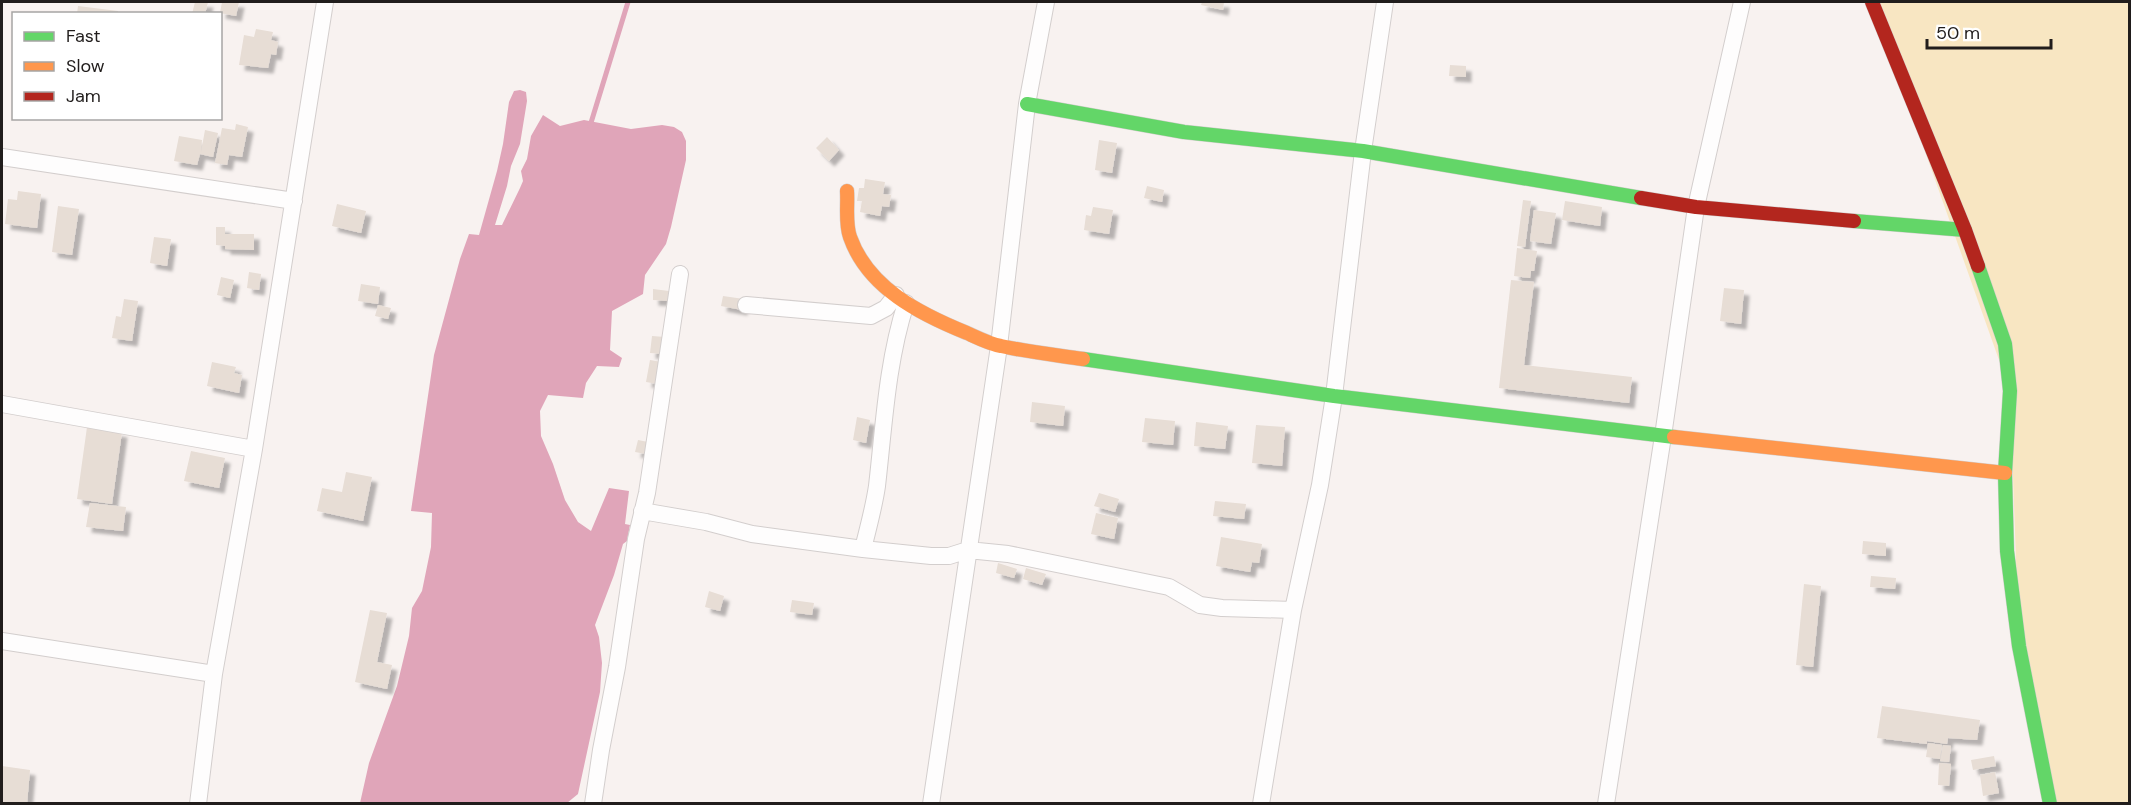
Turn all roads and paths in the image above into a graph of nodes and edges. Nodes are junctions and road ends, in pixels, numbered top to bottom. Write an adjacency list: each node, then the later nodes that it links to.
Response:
1 (325, 2): 10 (street)
2 (1046, 2): 6 (street)
3 (1385, 2): 7 (street)
4 (1742, 2): 11 (street)
5 (1872, 2): 12 (street)
6 (1027, 104): 7 (street); 16 (street)
7 (1363, 151): 11 (street); 17 (street)
8 (2, 157): 10 (street)
9 (847, 191): 14 (street)
10 (294, 201): 20 (street)
11 (1696, 207): 12 (street); 19 (street)
12 (1965, 230): 21 (street)
13 (680, 274): 22 (street)
14 (901, 299): 15 (street); 16 (street); 23 (street)
15 (746, 305)
16 (999, 346): 17 (street); 24 (street)
17 (1334, 396): 19 (street); 25 (street)
18 (2, 404): 20 (street)
19 (1663, 436): 21 (street); 32 (street)
20 (254, 449): 27 (street)
21 (2004, 473): 33 (street)
22 (642, 511): 23 (street); 29 (street)
23 (863, 549): 24 (street)
24 (968, 550): 25 (street); 30 (street)
25 (1293, 610): 31 (street)
26 (2, 641): 27 (street)
27 (214, 674): 28 (street)
28 (198, 804)
29 (593, 804)
30 (931, 804)
31 (1261, 804)
32 (1606, 804)
33 (2050, 804)

